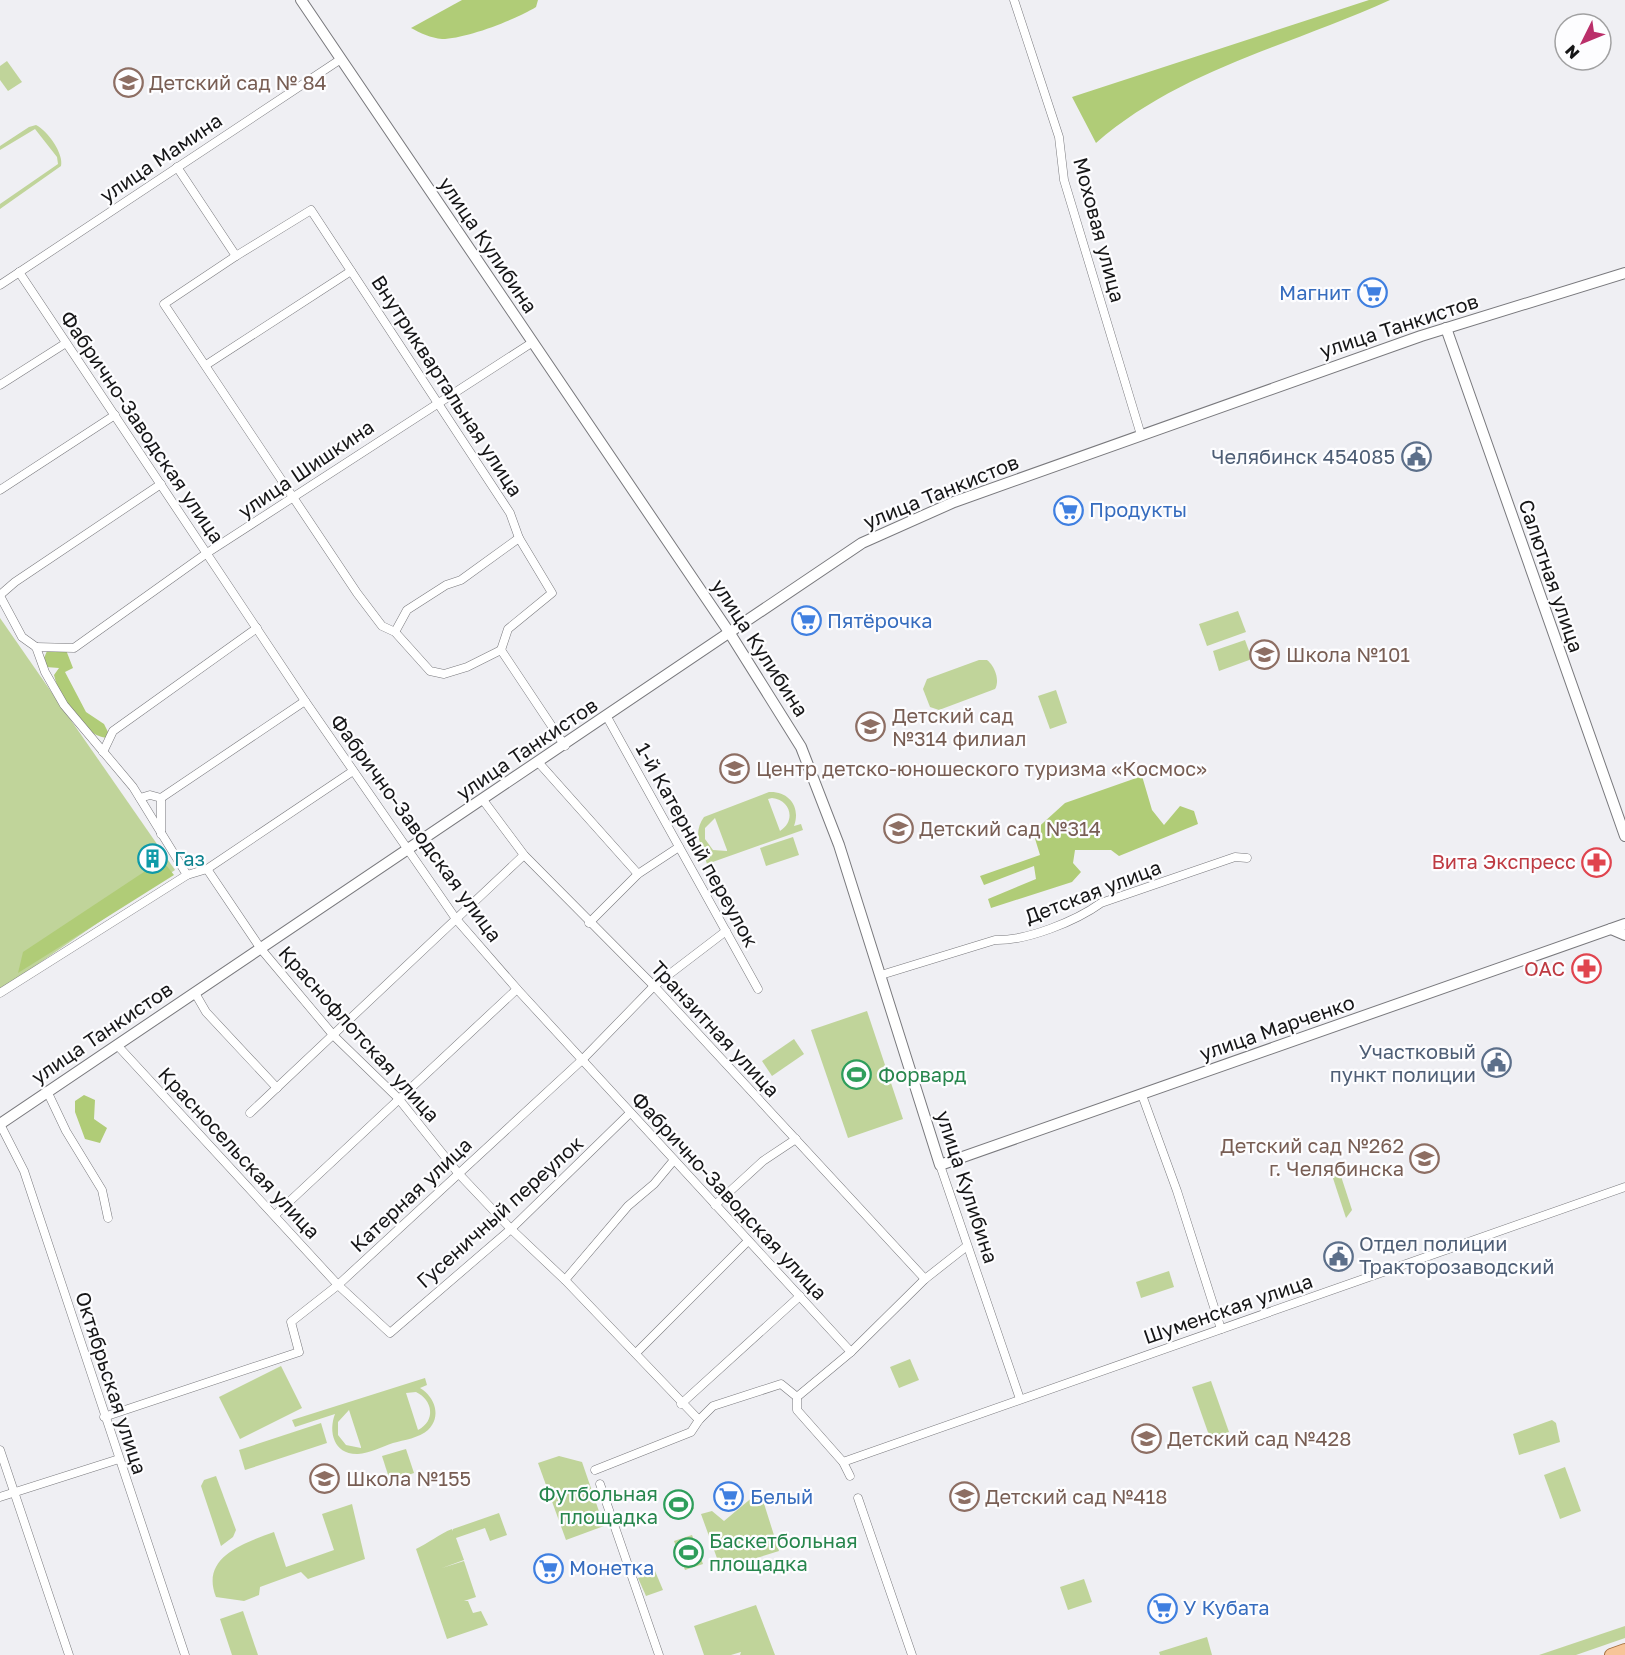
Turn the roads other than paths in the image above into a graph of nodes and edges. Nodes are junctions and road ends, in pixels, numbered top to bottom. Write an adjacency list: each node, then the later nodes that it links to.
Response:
1 (301, 0): 3 (street, улица Кулибина)
2 (1014, 0): 17 (street, Моховая улица)
3 (341, 58): 4 (street, улица Мамина); 11 (street, улица Кулибина)
4 (177, 167): 5 (street); 7 (street, улица Мамина)
5 (236, 256): 6 (street, Внутриквартальная улица); 13 (street, Внутриквартальная улица)
6 (351, 271): 13 (street); 15 (street, Внутриквартальная улица)
7 (19, 272): 9 (street, улица Мамина); 12 (street, Фабрично-Заводская улица)
8 (1625, 273): 10 (street, улица Танкистов)
9 (0, 285)
10 (1446, 328): 17 (street, улица Танкистов); 39 (street, Салютная улица)
11 (533, 342): 15 (street, улица Шишкина); 26 (street, улица Кулибина)
12 (66, 343): 14 (street); 16 (street, Фабрично-Заводская улица)
13 (206, 365): 20 (street, Внутриквартальная улица)
14 (0, 386)
15 (437, 402): 20 (street, улица Шишкина); 21 (street, Внутриквартальная улица)
16 (115, 416): 18 (street, Фабрично-Заводская улица); 19 (street)
17 (1142, 435): 26 (street, улица Танкистов)
18 (161, 484): 22 (street, Фабрично-Заводская улица); 23 (street)
19 (0, 490)
20 (295, 498): 22 (street, улица Шишкина); 25 (street, Внутриквартальная улица)
21 (519, 538): 25 (street); 28 (street, Внутриквартальная улица)
22 (207, 553): 24 (street, Фабрично-Заводская улица); 27 (street, улица Шишкина)
23 (0, 596): 27 (street)
24 (257, 628): 29 (street, Фабрично-Заводская улица); 32 (street)
25 (395, 632): 28 (street, Внутриквартальная улица)
26 (729, 632): 30 (street, улица Танкистов); 54 (street, улица Кулибина)
27 (36, 647): 32 (street)
28 (501, 650): 31 (street)
29 (305, 701): 34 (street, Фабрично-Заводская улица); 36 (street)
30 (607, 717): 31 (street, улица Танкистов); 40 (street, 1-й Катерный переулок)
31 (565, 746): 33 (street, улица Танкистов)
32 (103, 752): 35 (street)
33 (539, 763): 37 (street, улица Танкистов); 45 (street)
34 (353, 771): 41 (street, Фабрично-Заводская улица); 44 (street)
35 (140, 798): 36 (street); 38 (street)
36 (161, 798): 38 (street)
37 (483, 800): 41 (street, улица Танкистов); 42 (street, Транзитная улица)
38 (161, 836): 46 (street)
39 (1625, 836)
40 (679, 847): 45 (street); 51 (street, 1-й Катерный переулок)
41 (409, 849): 47 (street, Фабрично-Заводская улица); 53 (street, улица Танкистов)
42 (524, 855): 47 (street); 48 (street, Транзитная улица)
43 (1247, 858): 54 (street, Детская улица)
44 (207, 869): 46 (street); 53 (street, Краснофлотская улица)
45 (638, 874): 48 (street)
46 (187, 875): 58 (street)
47 (456, 919): 56 (street, Фабрично-Заводская улица); 60 (street)
48 (589, 923): 55 (street, Транзитная улица)
49 (1625, 924): 50 (street, улица Марченко)
50 (1611, 929): 52 (street); 65 (street, улица Марченко)
51 (726, 931): 55 (street, Катерная улица); 57 (street, 1-й Катерный переулок)
52 (1625, 935)
53 (261, 949): 59 (street, улица Танкистов); 60 (street, Краснофлотская улица)
54 (881, 975): 72 (street, улица Кулибина)
55 (654, 987): 62 (street, Катерная улица); 70 (street, Транзитная улица)
56 (517, 989): 62 (street, Фабрично-Заводская улица); 66 (street)
57 (758, 989)
58 (0, 993)
59 (195, 993): 61 (street, улица Танкистов); 63 (street, улица Танкистов)
60 (334, 1036): 63 (street); 66 (street, Краснофлотская улица)
61 (117, 1045): 64 (street, улица Танкистов); 76 (street, Красносельская улица)
62 (582, 1060): 68 (street, Фабрично-Заводская улица); 73 (street, Катерная улица)
63 (277, 1088): 67 (street)
64 (47, 1091): 69 (street, улица Танкистов); 77 (street)
65 (1143, 1095): 72 (street, улица Марченко); 85 (street)
66 (398, 1098): 73 (street, Краснофлотская улица); 76 (street)
67 (250, 1113)
68 (630, 1113): 71 (street, Фабрично-Заводская улица); 78 (street, Гусеничный переулок)
69 (0, 1124): 92 (street, Октябрьская улица)
70 (796, 1139): 75 (street); 81 (street, Транзитная улица)
71 (674, 1160): 75 (street, Фабрично-Заводская улица); 82 (street)
72 (940, 1165): 80 (street, улица Кулибина)
73 (458, 1173): 78 (street, Краснофлотская улица); 83 (street, Катерная улица)
74 (1625, 1187): 85 (street, Шуменская улица)
75 (716, 1205): 79 (street, Фабрично-Заводская улица)
76 (275, 1215): 83 (street, Красносельская улица)
77 (108, 1218)
78 (511, 1229): 82 (street, Краснофлотская улица); 86 (street, Гусеничный переулок)
79 (748, 1241): 84 (street, Фабрично-Заводская улица); 88 (street)
80 (967, 1246): 81 (street); 90 (street, улица Кулибина)
81 (925, 1279): 87 (street)
82 (565, 1280): 88 (street, Краснофлотская улица)
83 (338, 1285): 86 (street, Красносельская улица); 92 (street, Катерная улица)
84 (800, 1296): 87 (street, Фабрично-Заводская улица); 91 (street)
85 (1221, 1329): 90 (street, Шуменская улица)
86 (390, 1333)
87 (851, 1352): 89 (street)
88 (636, 1353): 91 (street, Краснофлотская улица)
89 (797, 1397): 93 (street); 96 (street)
90 (1020, 1399): 96 (street, Шуменская улица)
91 (681, 1404): 93 (street, Краснофлотская улица)
92 (104, 1418): 95 (street, Октябрьская улица)
93 (699, 1420): 97 (street)
94 (0, 1450): 100 (street)
95 (119, 1459): 100 (street); 105 (street, Октябрьская улица)
96 (843, 1462): 98 (street)
97 (595, 1470)
98 (850, 1476)
99 (600, 1484): 106 (street)
100 (15, 1492): 101 (street); 104 (street)
101 (0, 1497)
102 (858, 1498): 107 (street)
103 (1625, 1650): 108 (main road)
104 (69, 1655)
105 (185, 1655)
106 (659, 1655)
107 (912, 1655)
108 (1611, 1655)

